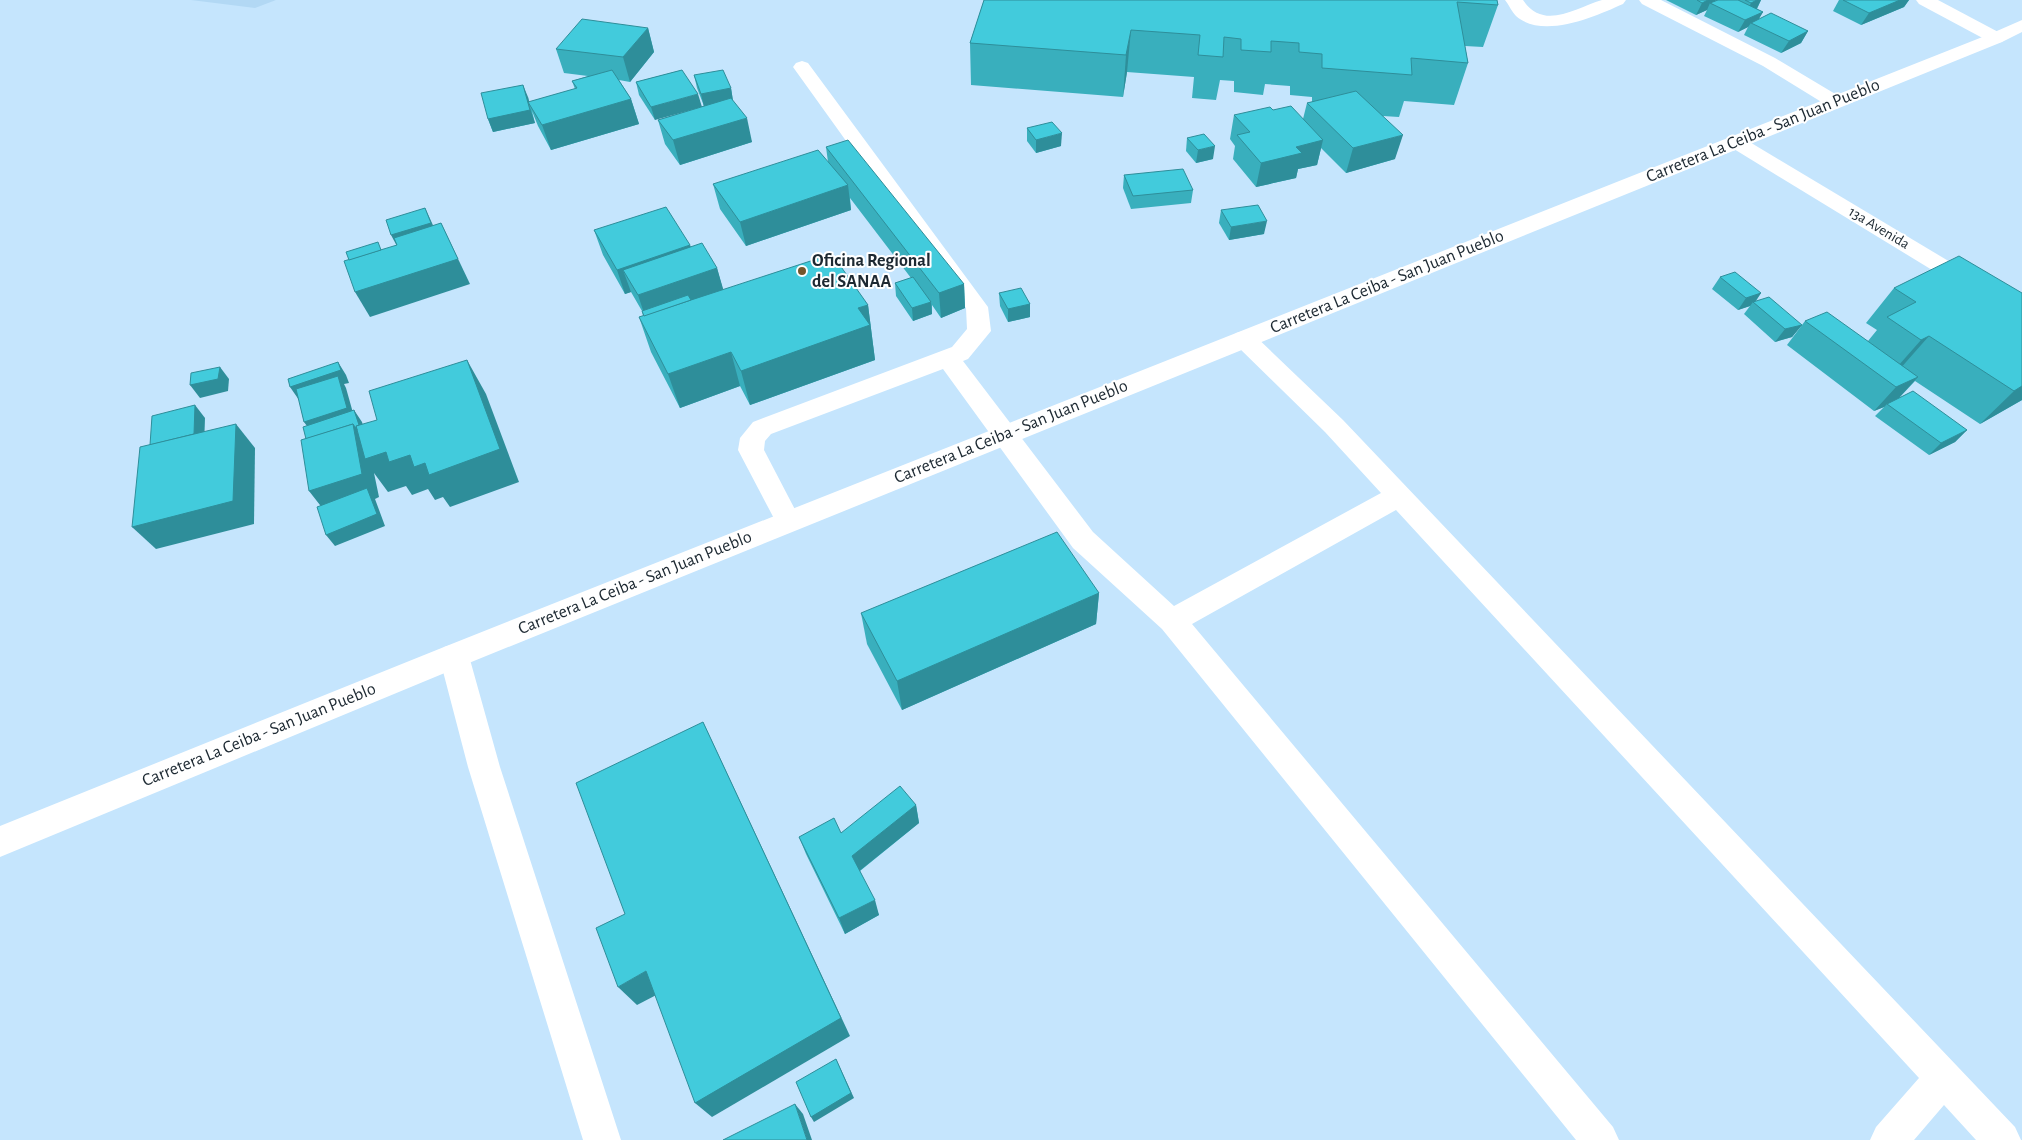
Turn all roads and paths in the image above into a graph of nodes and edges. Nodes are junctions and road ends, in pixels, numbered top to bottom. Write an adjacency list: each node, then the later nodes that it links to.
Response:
1 (1514, 0): 2 (main road)
2 (1618, 0)
3 (1648, 0): 8 (main road)
4 (1925, 0): 6 (main road)
5 (2022, 25): 6 (main road, Carretera La Ceiba - San Juan Pueblo)
6 (1996, 38): 8 (main road, Carretera La Ceiba - San Juan Pueblo)
7 (802, 67): 12 (main road)
8 (1835, 102): 9 (main road, Carretera La Ceiba - San Juan Pueblo)
9 (1736, 142): 10 (main road, 13a Avenida); 11 (main road, Carretera La Ceiba - San Juan Pueblo)
10 (2022, 315)
11 (1244, 339): 13 (main road, Carretera La Ceiba - San Juan Pueblo); 14 (main road)
12 (948, 357): 13 (main road); 15 (main road)
13 (1005, 435): 15 (main road, Carretera La Ceiba - San Juan Pueblo); 16 (main road)
14 (1399, 496): 16 (main road); 19 (main road)
15 (788, 521): 17 (main road, Carretera La Ceiba - San Juan Pueblo)
16 (1172, 621): 21 (main road)
17 (454, 656): 18 (main road, Carretera La Ceiba - San Juan Pueblo); 20 (main road)
18 (0, 842)
19 (1944, 1078): 22 (main road); 23 (main road)
20 (602, 1140)
21 (1600, 1140)
22 (1889, 1140)
23 (2002, 1140)

